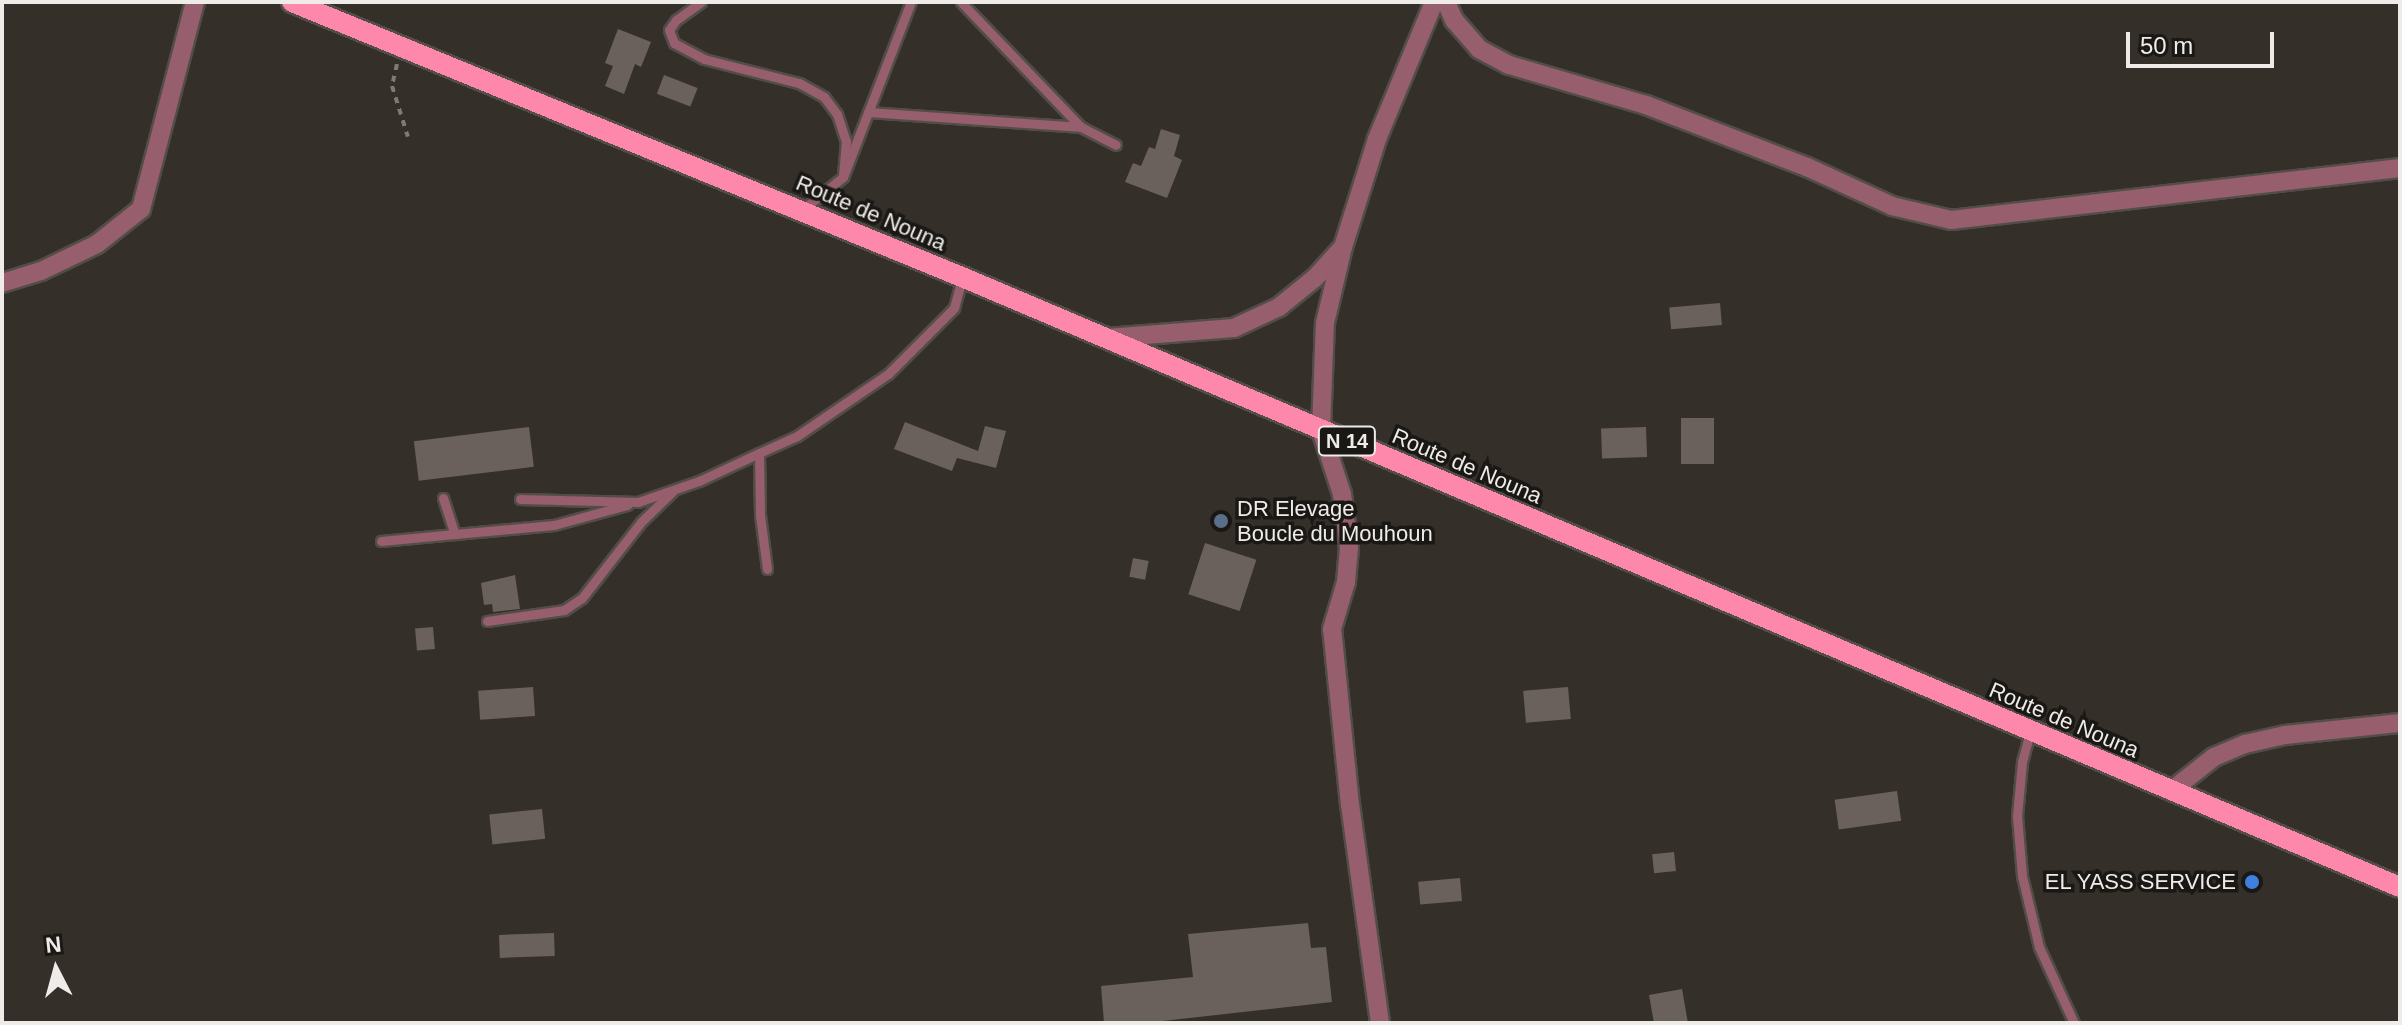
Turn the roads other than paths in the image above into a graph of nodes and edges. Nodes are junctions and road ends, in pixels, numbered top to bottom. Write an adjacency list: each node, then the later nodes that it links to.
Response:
1 (195, 2): 16 (street)
2 (292, 2): 13 (main road, Route de Nouna / N 14)
3 (701, 2): 12 (lane)
4 (911, 2): 8 (lane)
5 (961, 2): 9 (lane)
6 (1434, 2): 14 (street)
7 (1446, 2): 11 (street)
8 (868, 112): 9 (lane); 12 (lane)
9 (1081, 127): 10 (lane)
10 (1116, 145)
11 (2400, 168)
12 (843, 177): 13 (lane)
13 (802, 210): 15 (main road, Route de Nouna / N 14)
14 (1343, 247): 17 (street); 18 (street)
15 (962, 277): 17 (main road, Route de Nouna / N 14); 19 (lane)
16 (2, 283)
17 (1104, 338): 18 (main road, Route de Nouna / N 14)
18 (1321, 430): 29 (main road, Route de Nouna / N 14); 32 (street)
19 (759, 453): 20 (lane); 26 (lane)
20 (674, 489): 23 (lane); 27 (lane)
21 (443, 498): 24 (lane)
22 (520, 499): 23 (lane)
23 (638, 502): 24 (lane)
24 (455, 534): 25 (lane)
25 (381, 541)
26 (767, 569)
27 (487, 621)
28 (2400, 723): 30 (street)
29 (2030, 732): 30 (main road, Route de Nouna / N 14); 33 (lane)
30 (2171, 791): 31 (main road, Route de Nouna / N 14)
31 (2400, 887)
32 (1380, 1023)
33 (2074, 1023)

